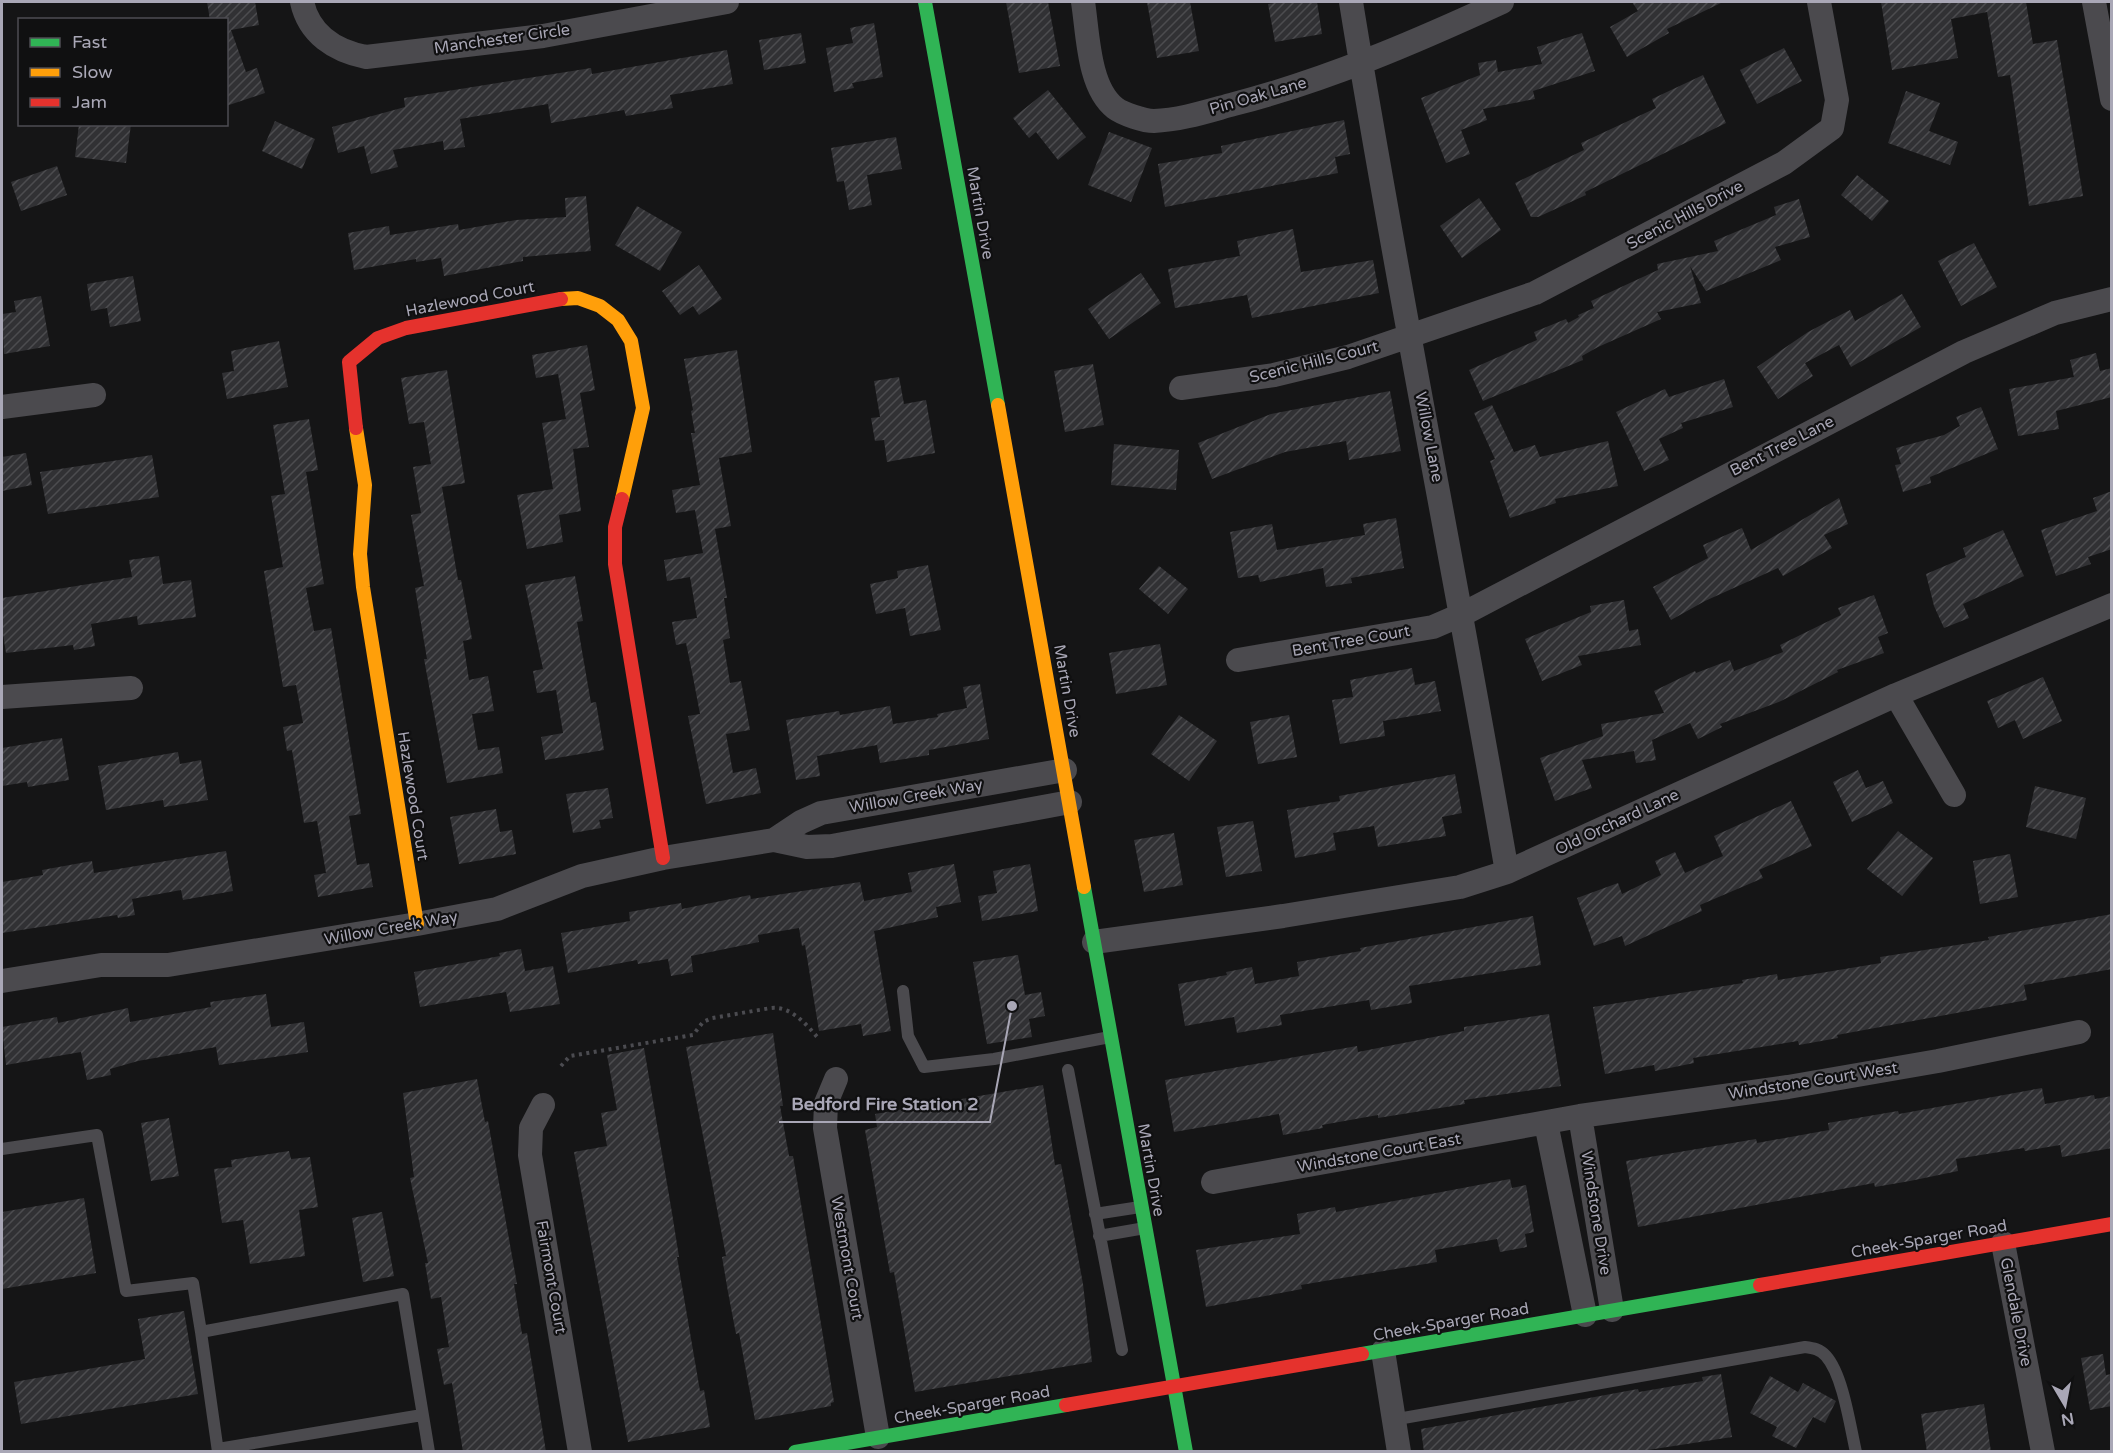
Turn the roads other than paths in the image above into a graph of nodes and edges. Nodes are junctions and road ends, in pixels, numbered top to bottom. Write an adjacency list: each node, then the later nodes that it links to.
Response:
1 (302, 2): 2 (street, Manchester Circle)
2 (727, 2)
3 (925, 2): 22 (street, Martin Drive)
4 (1083, 2): 9 (street, Pin Oak Lane)
5 (1351, 2): 9 (street, Willow Lane)
6 (1502, 2): 9 (street, Pin Oak Lane)
7 (1819, 2): 12 (street, Scenic Hills Drive)
8 (2094, 2): 10 (street)
9 (1361, 63): 12 (street, Willow Lane)
10 (2112, 99)
11 (2112, 299): 17 (street, Bent Tree Lane)
12 (1411, 336): 13 (street, Scenic Hills Court); 17 (street, Willow Lane)
13 (1181, 388)
14 (94, 395): 15 (street)
15 (2, 407)
16 (2112, 604): 20 (street, Old Orchard Lane)
17 (1462, 614): 18 (street, Bent Tree Court); 27 (street, Willow Lane)
18 (1238, 660)
19 (131, 688): 21 (street)
20 (1896, 694): 23 (street); 27 (street, Old Orchard Lane)
21 (2, 697)
22 (1065, 770): 24 (street, Martin Drive); 25 (street, Willow Creek Way)
23 (1954, 795)
24 (1070, 802): 25 (street, Willow Creek Way); 29 (street, Martin Drive)
25 (774, 840): 26 (street, Willow Creek Way)
26 (663, 858): 28 (street, Willow Creek Way); 28 (street, Hazlewood Court)
27 (1507, 872): 29 (street, Old Orchard Lane)
28 (417, 924): 30 (street, Willow Creek Way)
29 (1094, 942): 33 (street, Martin Drive)
30 (2, 981)
31 (903, 992): 33 (lane)
32 (2079, 1032): 37 (street, Windstone Court West)
33 (1111, 1037): 41 (street, Martin Drive)
34 (1068, 1070): 42 (lane)
35 (836, 1079): 55 (street, Westmont Court)
36 (543, 1105): 58 (street, Fairmont Court)
37 (1580, 1116): 38 (street, Windstone Court West); 47 (street, Windstone Drive)
38 (1546, 1123): 40 (street, Windstone Court East); 48 (street, Windstone Drive)
39 (2, 1149): 49 (lane)
40 (1213, 1182)
41 (1141, 1207): 42 (lane); 44 (street, Martin Drive)
42 (1095, 1214): 45 (lane)
43 (2112, 1224): 46 (street, Cheek-Sparger Road)
44 (1145, 1228): 45 (lane); 52 (street, Martin Drive)
45 (1099, 1236): 50 (lane)
46 (2003, 1243): 47 (street, Cheek-Sparger Road); 63 (street, Glendale Drive)
47 (1612, 1310): 48 (street, Cheek-Sparger Road)
48 (1585, 1315): 51 (street, Cheek-Sparger Road)
49 (201, 1332): 53 (lane); 56 (lane)
50 (1122, 1350)
51 (1383, 1351): 52 (street, Cheek-Sparger Road); 54 (street)
52 (1173, 1387): 55 (street, Cheek-Sparger Road); 60 (street, Martin Drive)
53 (422, 1415): 56 (lane); 57 (lane)
54 (1392, 1420): 61 (street); 62 (lane)
55 (878, 1437): 59 (street, Cheek-Sparger Road)
56 (218, 1450)
57 (429, 1452)
58 (580, 1452)
59 (795, 1452)
60 (1186, 1452)
61 (1399, 1452)
62 (1856, 1452)
63 (2043, 1452)

